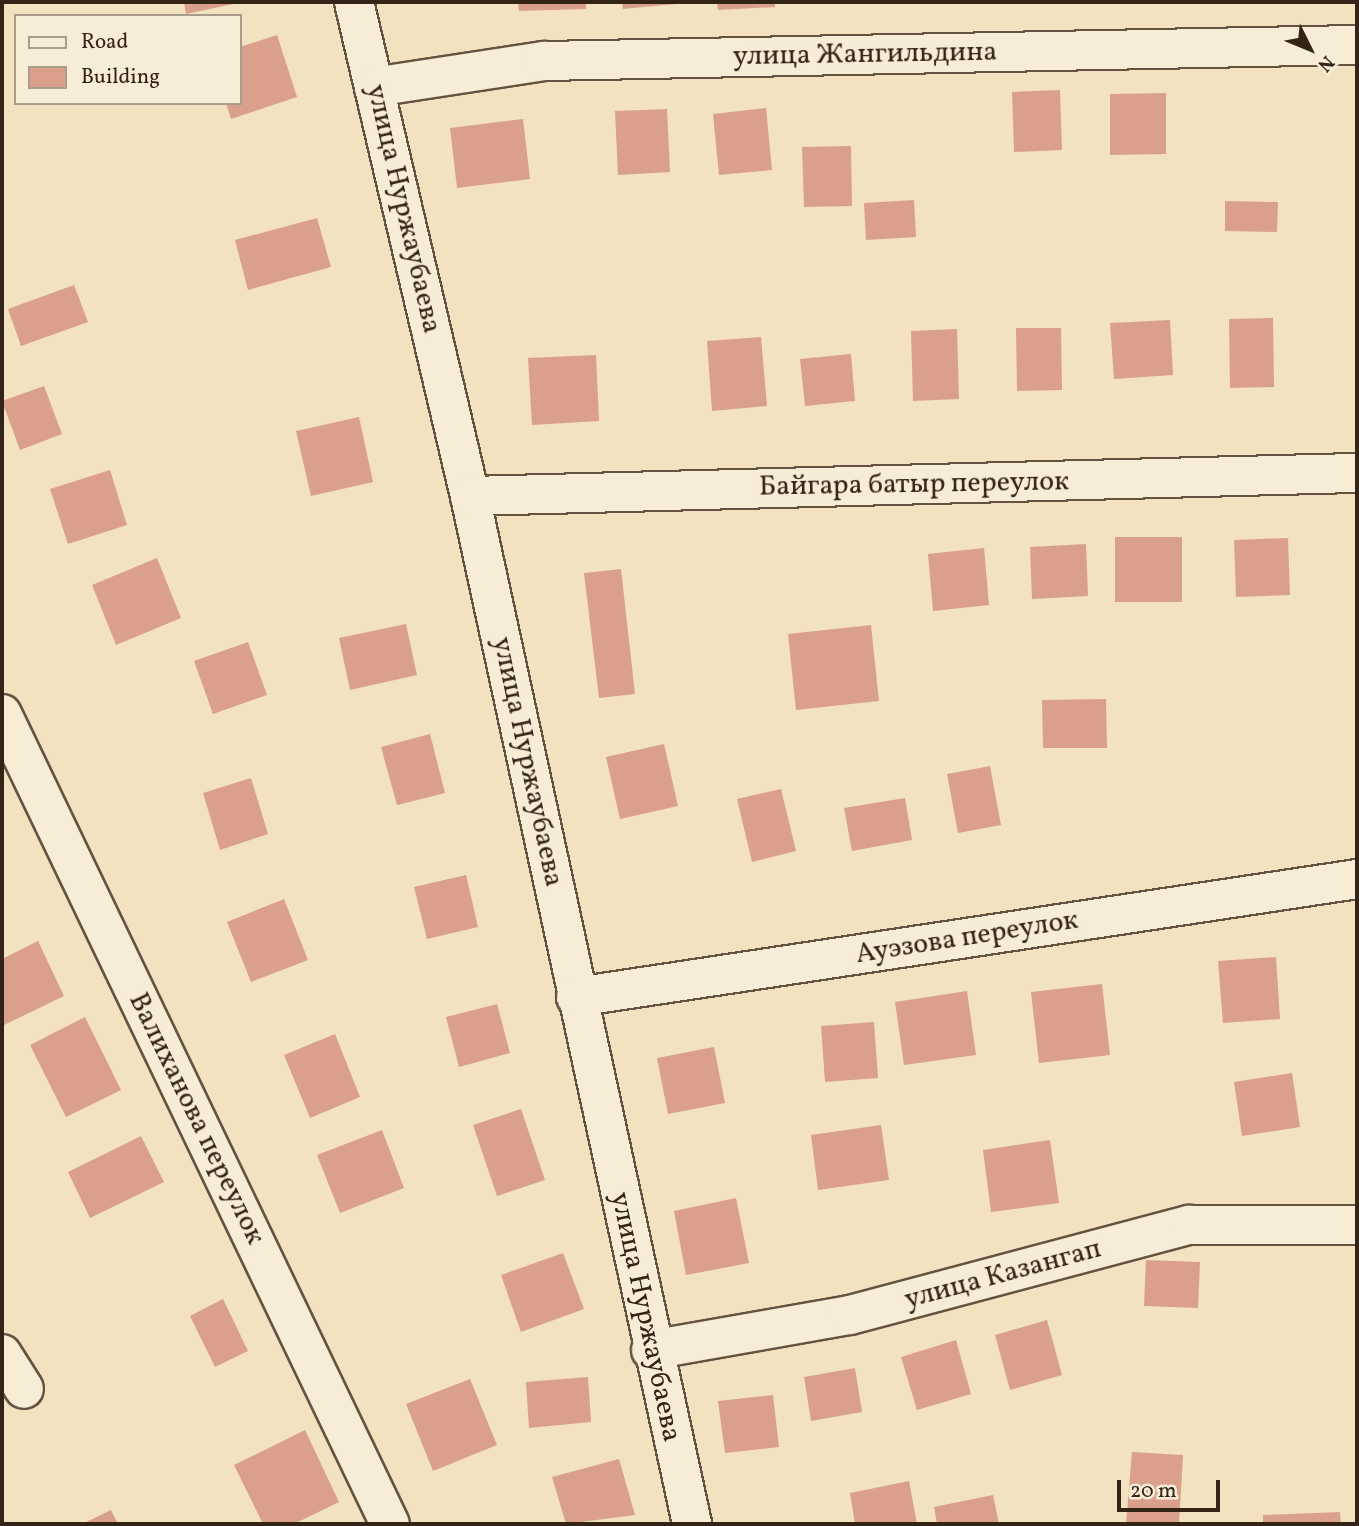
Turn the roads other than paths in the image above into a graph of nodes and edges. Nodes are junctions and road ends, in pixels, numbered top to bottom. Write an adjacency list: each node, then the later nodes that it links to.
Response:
1 (354, 2): 3 (street, улица Нуржаубаева)
2 (1357, 45): 3 (street, улица Жангильдина)
3 (374, 87): 5 (street, улица Нуржаубаева)
4 (1357, 473): 5 (street, Байгара батыр переулок)
5 (470, 496): 8 (street, улица Нуржаубаева)
6 (2, 714): 13 (street, Валиханова переулок)
7 (1357, 879): 8 (street, Ауэзова переулок)
8 (576, 997): 10 (street, улица Нуржаубаева)
9 (1357, 1225): 10 (street, улица Казангап)
10 (651, 1350): 14 (street, улица Нуржаубаева)
11 (2, 1354): 12 (street)
12 (24, 1389)
13 (390, 1524)
14 (692, 1524)

